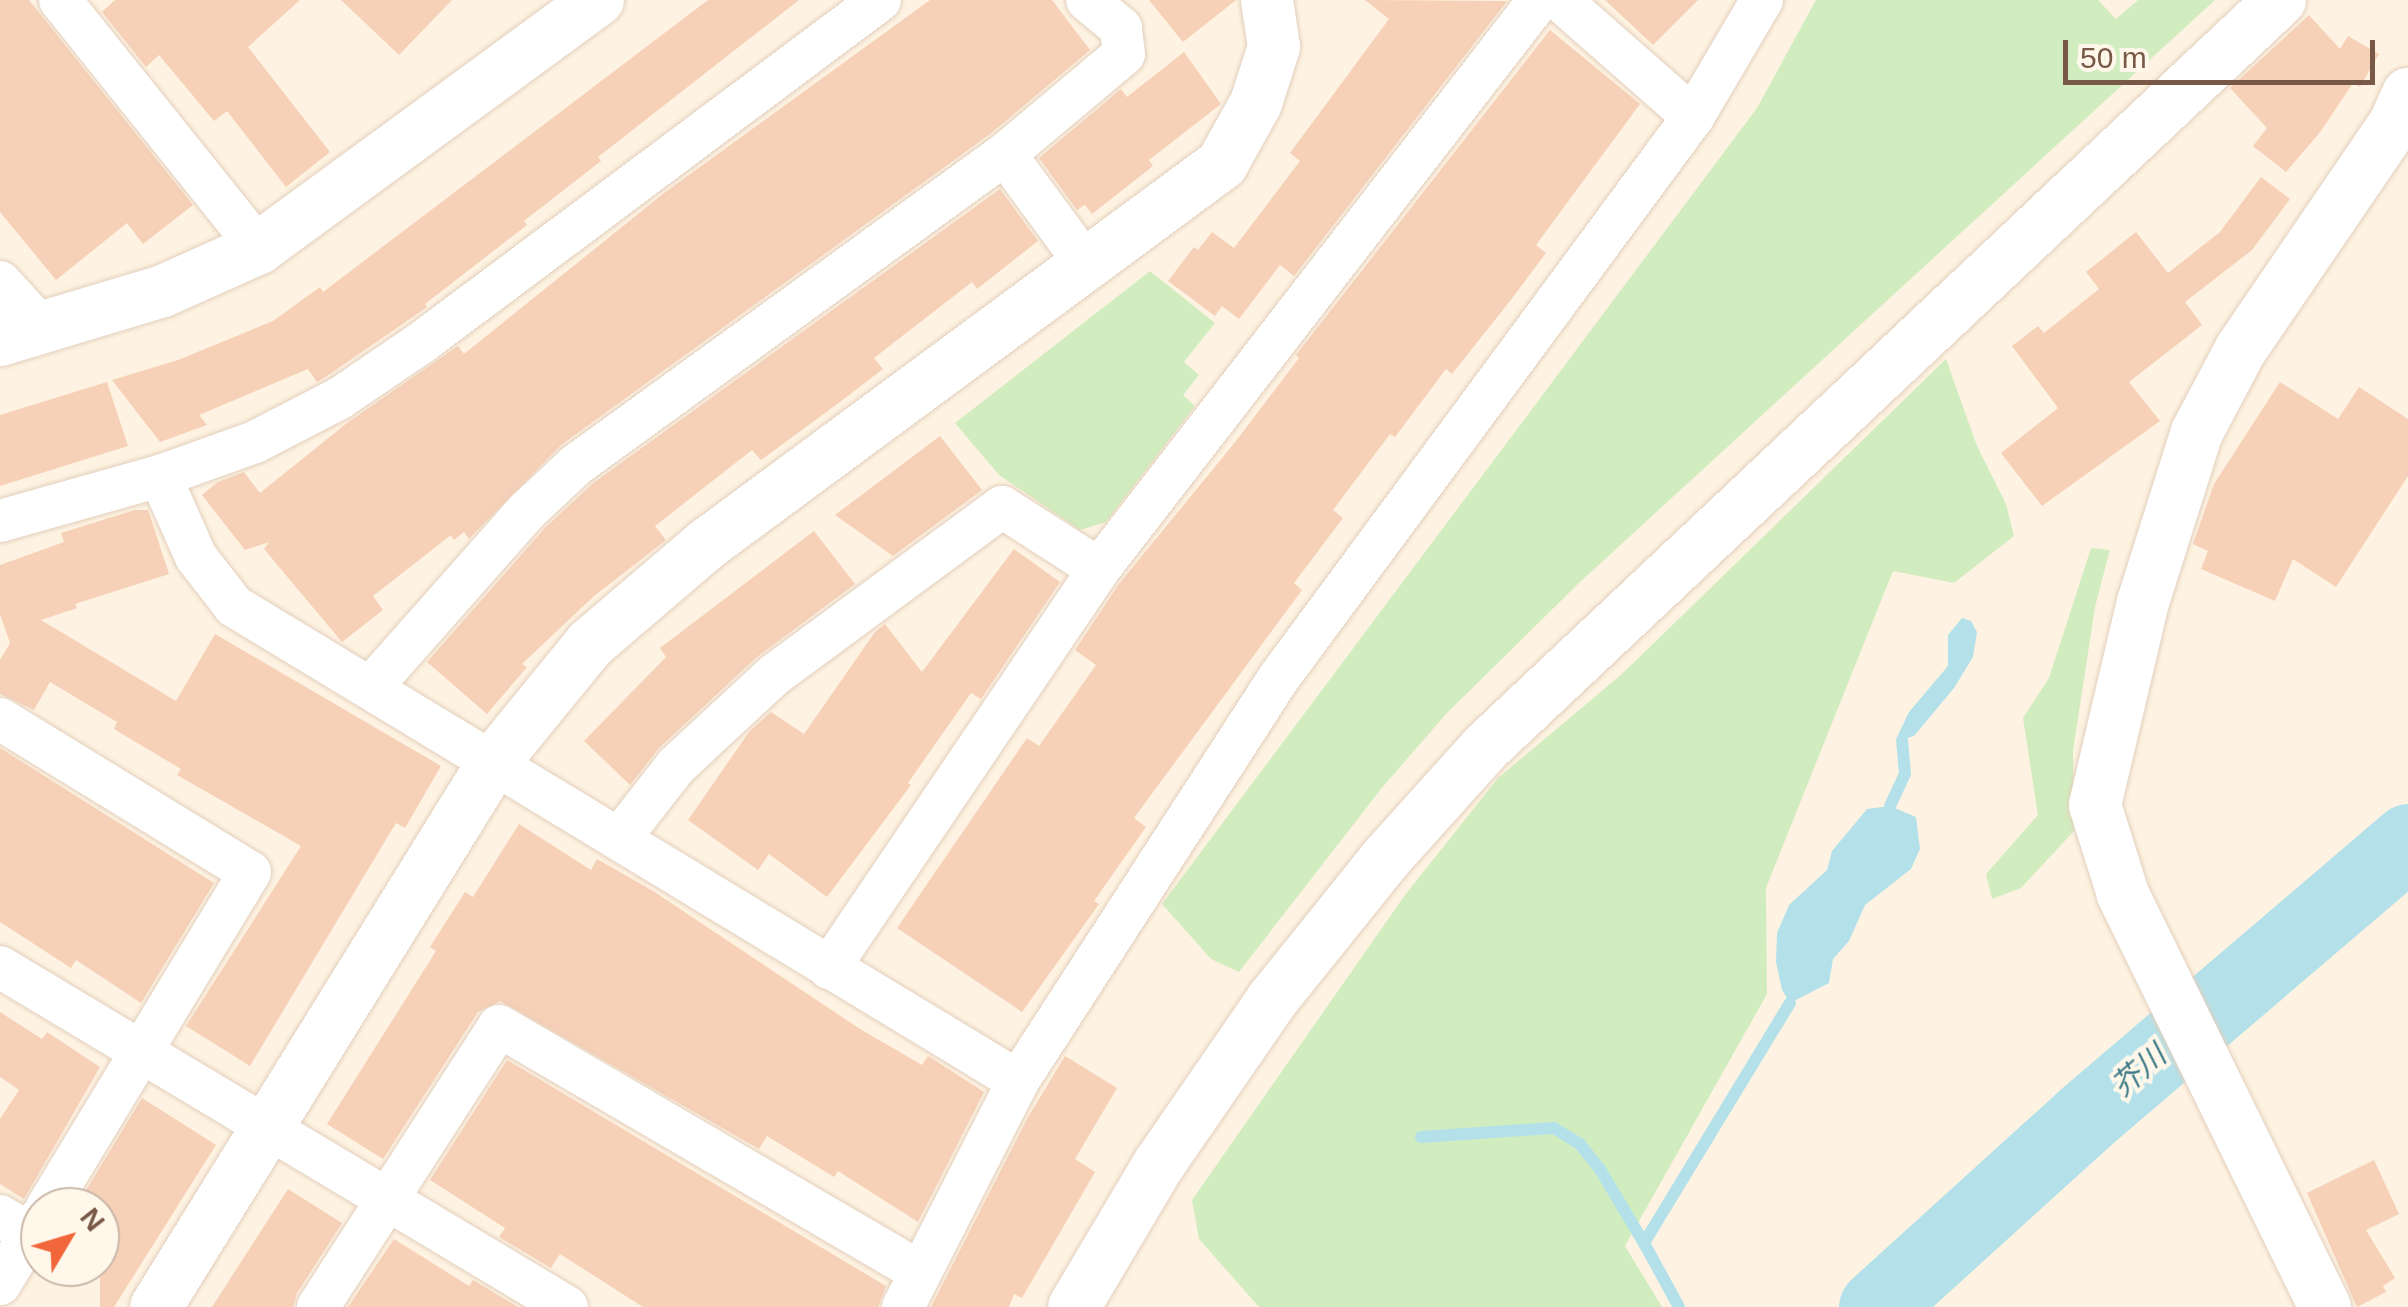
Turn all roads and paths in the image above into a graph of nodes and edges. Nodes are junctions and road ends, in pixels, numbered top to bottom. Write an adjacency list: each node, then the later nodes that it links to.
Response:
1 (60, 0): 13 (street)
2 (598, 0): 13 (street)
3 (880, 0): 17 (street)
4 (1088, 0): 12 (street)
5 (1267, 0): 14 (street)
6 (1539, 0): 19 (street)
7 (1560, 0): 11 (street)
8 (1762, 0): 11 (street)
9 (2280, 0): 37 (street)
10 (2408, 94): 38 (street)
11 (1693, 117): 27 (street)
12 (1005, 154): 14 (street); 20 (street)
13 (259, 248): 16 (street)
14 (1088, 267): 22 (street)
15 (0, 282): 16 (street)
16 (21, 334)
17 (160, 476): 18 (street); 20 (street)
18 (0, 521)
19 (1098, 569): 23 (street); 25 (street)
20 (372, 686): 22 (street)
21 (0, 719): 26 (street)
22 (493, 763): 23 (street); 28 (street)
23 (619, 839): 25 (street)
24 (0, 967): 26 (street)
25 (829, 968): 27 (street)
26 (142, 1054): 28 (street); 29 (street)
27 (1018, 1081): 33 (street)
28 (264, 1127): 30 (street); 34 (street)
29 (51, 1187)
30 (386, 1197): 33 (street); 35 (street); 36 (street)
31 (20, 1239): 32 (street)
32 (0, 1284)
33 (912, 1290)
34 (156, 1307)
35 (318, 1307)
36 (567, 1307)
37 (1074, 1307)
38 (2324, 1307)

